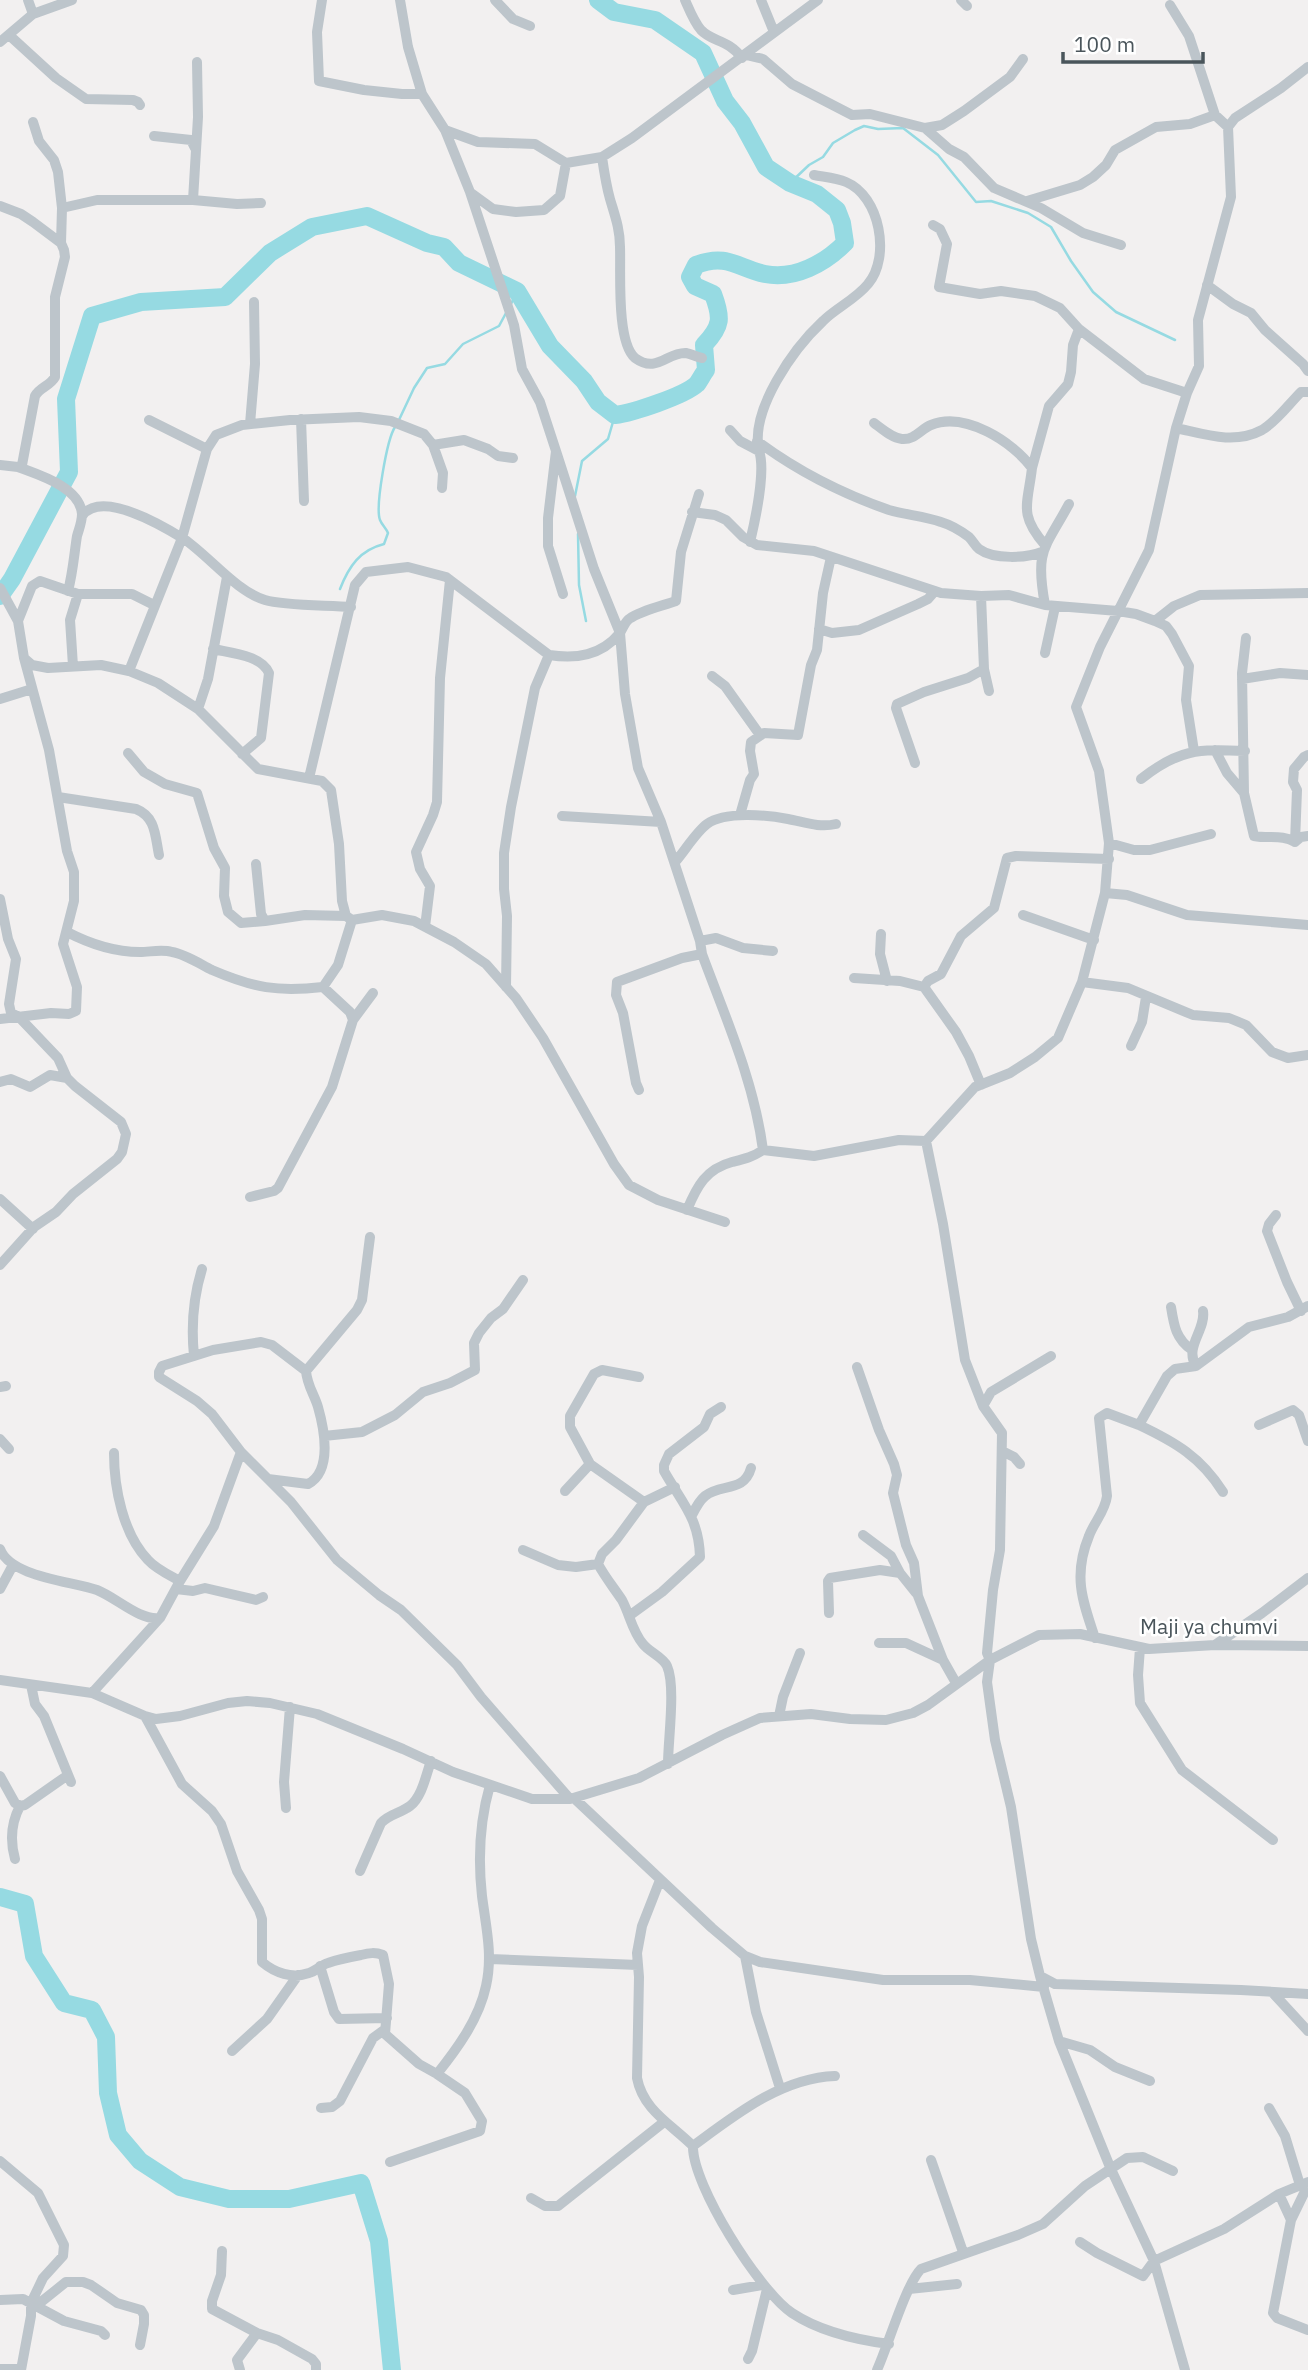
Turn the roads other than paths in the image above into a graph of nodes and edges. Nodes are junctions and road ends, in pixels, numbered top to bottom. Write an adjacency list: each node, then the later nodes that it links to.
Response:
1 (28, 0): 10 (street)
2 (72, 0): 10 (street)
3 (323, 0): 18 (street)
4 (400, 0): 18 (street)
5 (495, 0): 11 (street)
6 (685, 0): 14 (street)
7 (761, 0): 12 (street)
8 (818, 0): 12 (street)
9 (1170, 5): 20 (street)
10 (33, 14): 13 (street)
11 (530, 26)
12 (774, 32): 14 (street)
13 (5, 39): 19 (street)
14 (744, 56): 23 (street); 27 (street)
15 (1023, 59): 23 (street)
16 (197, 62): 26 (street)
17 (1308, 67): 22 (street)
18 (422, 94): 24 (street)
19 (140, 105)
20 (1215, 115): 22 (street); 32 (street)
21 (33, 122): 35 (street)
22 (1228, 127): 39 (street)
23 (925, 128): 32 (street)
24 (445, 130): 28 (street); 30 (street)
25 (154, 136): 26 (street)
26 (195, 148): 31 (street)
27 (602, 156): 28 (street); 42 (street)
28 (566, 163): 30 (street)
29 (814, 175): 53 (street)
30 (470, 192): 55 (street)
31 (193, 200): 33 (street); 35 (street)
32 (1027, 201): 38 (street)
33 (261, 203)
34 (0, 206): 37 (street)
35 (62, 208): 37 (street)
36 (933, 225): 41 (street)
37 (61, 243): 58 (street)
38 (1121, 245)
39 (1207, 285): 43 (street); 45 (street)
40 (254, 302): 49 (street)
41 (1079, 329): 45 (street); 59 (street)
42 (702, 358)
43 (1308, 370)
44 (1308, 392): 50 (street)
45 (1187, 393): 50 (street)
46 (301, 419): 49 (street); 52 (street); 62 (street)
47 (149, 420): 54 (street)
48 (874, 423): 59 (street)
49 (250, 424): 54 (street)
50 (1176, 428): 81 (street)
51 (730, 430): 53 (street)
52 (433, 445): 56 (street); 60 (street)
53 (758, 446): 67 (street); 68 (street)
54 (207, 449): 66 (street)
55 (556, 451): 76 (street); 85 (street)
56 (513, 458)
57 (0, 465): 58 (street)
58 (18, 467): 65 (street)
59 (1032, 468): 68 (street)
60 (442, 488)
61 (699, 494): 64 (street)
62 (304, 501)
63 (1069, 504): 68 (street)
64 (692, 513): 67 (street); 85 (street)
65 (82, 516): 66 (street); 74 (street)
66 (182, 538): 70 (street); 78 (street)
67 (750, 542): 69 (street)
68 (1043, 548): 79 (street)
69 (831, 557): 73 (street); 84 (street)
70 (227, 577): 80 (street); 87 (street)
71 (450, 580): 80 (street); 89 (street); 131 (street)
72 (0, 589): 82 (street)
73 (934, 591): 77 (street); 84 (street)
74 (73, 593): 78 (street); 82 (street); 91 (street)
75 (1308, 593): 83 (street)
76 (563, 594)
77 (981, 596): 79 (street); 92 (street)
78 (154, 605): 93 (street)
79 (1050, 606): 81 (street); 88 (street)
80 (351, 607): 109 (street)
81 (1118, 611): 83 (street); 120 (street)
82 (18, 621): 90 (street)
83 (1155, 621): 103 (street)
84 (819, 629): 101 (street)
85 (620, 633): 89 (street); 115 (street)
86 (1246, 638): 96 (street)
87 (213, 649): 100 (street); 106 (street)
88 (1045, 653)
89 (549, 655): 142 (street)
90 (24, 658): 91 (street); 97 (street)
91 (73, 666): 93 (street)
92 (985, 669): 98 (street); 108 (street)
93 (129, 671): 100 (street)
94 (1308, 675): 96 (street)
95 (712, 676): 101 (street)
96 (1242, 679): 104 (street)
97 (32, 689): 99 (street); 112 (street)
98 (989, 691)
99 (0, 699)
100 (198, 709): 106 (street)
101 (760, 735): 113 (street)
102 (1215, 750): 103 (street); 104 (street); 111 (street)
103 (1194, 751): 110 (street)
104 (1245, 751): 111 (street)
105 (128, 753): 129 (street)
106 (242, 754): 109 (street)
107 (1308, 755): 119 (street)
108 (915, 763)
109 (309, 778): 128 (street)
110 (1141, 779)
111 (1244, 793): 119 (street)
112 (58, 797): 121 (street); 132 (street)
113 (740, 815): 116 (street); 123 (street)
114 (562, 816): 115 (street)
115 (662, 822): 123 (street)
116 (836, 824)
117 (1212, 834): 120 (street)
118 (1308, 836): 119 (street)
119 (1294, 842)
120 (1108, 843): 122 (street)
121 (159, 855)
122 (1109, 859): 125 (street); 143 (street)
123 (675, 862): 135 (street)
124 (256, 864): 129 (street)
125 (1105, 893): 130 (street); 134 (street)
126 (1, 902): 146 (street)
127 (1023, 915): 134 (street)
128 (349, 918): 129 (street); 131 (street); 141 (street)
129 (265, 921)
130 (1308, 925)
131 (425, 927): 142 (street)
132 (67, 932): 141 (street); 146 (street)
133 (881, 934): 139 (street)
134 (1094, 940): 140 (street)
135 (700, 941): 136 (street); 137 (street)
136 (773, 951)
137 (702, 954): 154 (street); 156 (street)
138 (854, 978): 139 (street)
139 (887, 981): 143 (street)
140 (1082, 982): 145 (street); 153 (street)
141 (323, 987): 148 (street)
142 (506, 987): 159 (street)
143 (925, 987): 153 (street)
144 (373, 993): 148 (street)
145 (1146, 998): 149 (street); 150 (street)
146 (19, 1017): 147 (street); 151 (street)
147 (0, 1019)
148 (353, 1020): 157 (street)
149 (1131, 1046)
150 (1308, 1055)
151 (67, 1078): 152 (street); 162 (street)
152 (0, 1082)
153 (981, 1085): 155 (street)
154 (639, 1090)
155 (926, 1141): 156 (street); 177 (street)
156 (763, 1150): 159 (street)
157 (250, 1197)
158 (0, 1199): 162 (street)
159 (687, 1210): 161 (street)
160 (1276, 1215): 168 (street)
161 (725, 1222)
162 (33, 1229): 164 (street)
163 (370, 1237): 175 (street)
164 (0, 1265)
165 (202, 1269): 171 (street)
166 (523, 1280): 181 (street)
167 (1171, 1307): 170 (street)
168 (1305, 1308): 173 (street)
169 (1203, 1311): 170 (street)
170 (1192, 1350): 173 (street)
171 (194, 1356): 175 (street); 186 (street)
172 (1051, 1356): 177 (street)
173 (1196, 1366): 179 (street)
174 (857, 1367): 206 (street)
175 (306, 1371): 181 (street)
176 (639, 1377): 188 (street)
177 (983, 1406): 185 (street)
178 (721, 1407): 192 (street)
179 (1139, 1425): 194 (street); 211 (street)
180 (1259, 1425): 183 (street)
181 (324, 1437): 191 (street)
182 (0, 1439): 184 (street)
183 (1308, 1441)
184 (9, 1449)
185 (1002, 1451): 189 (street); 218 (street)
186 (241, 1452): 191 (street); 204 (street)
187 (114, 1453): 204 (street)
188 (590, 1464): 193 (street); 195 (street)
189 (1020, 1464)
190 (751, 1468): 196 (street)
191 (268, 1479): 230 (street)
192 (675, 1487): 195 (street); 196 (street)
193 (565, 1491)
194 (1223, 1492)
195 (644, 1502): 200 (street)
196 (692, 1515): 209 (street)
197 (863, 1535): 202 (street)
198 (0, 1549): 201 (street)
199 (523, 1550): 200 (street)
200 (598, 1563): 209 (street)
201 (13, 1565): 205 (street); 210 (street)
202 (900, 1573): 206 (street); 208 (street)
203 (1308, 1578): 213 (street)
204 (178, 1585): 207 (street); 210 (street)
205 (0, 1590)
206 (918, 1596): 217 (street)
207 (263, 1597)
208 (829, 1613)
209 (629, 1616): 227 (street)
210 (160, 1618): 222 (street)
211 (1095, 1638): 215 (street, Maji ya chumvi); 218 (street, Maji ya chumvi)
212 (879, 1643): 217 (street)
213 (1215, 1645): 214 (street, Maji ya chumvi); 215 (street, Maji ya chumvi)
214 (1308, 1647)
215 (1140, 1648): 233 (street)
216 (800, 1653): 225 (street)
217 (943, 1660): 220 (street)
218 (990, 1660): 220 (street, Maji ya chumvi); 242 (street)
219 (0, 1680): 221 (street)
220 (956, 1683): 225 (street, Maji ya chumvi)
221 (31, 1685): 222 (street); 231 (street)
222 (92, 1693): 224 (street)
223 (290, 1707): 224 (street, Maji ya chumvi); 226 (street, Maji ya chumvi); 232 (street)
224 (145, 1716): 241 (street)
225 (779, 1716): 227 (street, Maji ya chumvi)
226 (431, 1761): 229 (street, Maji ya chumvi); 235 (street)
227 (668, 1764): 230 (street, Maji ya chumvi)
228 (0, 1776): 231 (street)
229 (490, 1785): 230 (street, Maji ya chumvi); 238 (street)
230 (573, 1799): 236 (street)
231 (20, 1806): 234 (street)
232 (286, 1808)
233 (1273, 1840)
234 (15, 1858)
235 (360, 1871)
236 (660, 1880): 237 (street); 239 (street)
237 (745, 1956): 242 (street); 253 (street)
238 (490, 1959): 239 (street); 250 (street)
239 (639, 1965): 256 (street)
240 (320, 1966): 241 (street); 245 (street); 245 (street)
241 (298, 1975): 249 (street)
242 (1042, 1981): 243 (street); 248 (street)
243 (1272, 1992): 244 (street); 247 (street)
244 (1308, 1994)
245 (387, 2018): 246 (street)
246 (384, 2030): 250 (street); 254 (street)
247 (1308, 2031)
248 (1059, 2041): 252 (street); 261 (street)
249 (233, 2051)
250 (437, 2074): 260 (street)
251 (835, 2076): 253 (street)
252 (1150, 2081)
253 (780, 2088): 257 (street)
254 (321, 2108)
255 (1269, 2108): 263 (street)
256 (664, 2122): 257 (street); 265 (street)
257 (693, 2146): 272 (street)
258 (931, 2160): 269 (street)
259 (0, 2161): 276 (street)
260 (390, 2162)
261 (1110, 2167): 262 (street); 269 (street); 270 (street)
262 (1173, 2171)
263 (1305, 2184): 264 (street); 266 (street)
264 (1279, 2194): 266 (street); 270 (street)
265 (531, 2198)
266 (1291, 2220): 277 (street)
267 (1080, 2242): 270 (street)
268 (222, 2251): 278 (street)
269 (963, 2252): 273 (street)
270 (1154, 2261): 288 (street)
271 (957, 2284): 273 (street)
272 (765, 2287): 274 (street); 281 (street); 282 (street)
273 (909, 2289): 281 (street)
274 (733, 2290)
275 (0, 2300): 276 (street)
276 (33, 2304): 279 (street); 280 (street); 284 (street)
277 (1308, 2330)
278 (257, 2333): 285 (street); 286 (street)
279 (105, 2335)
280 (140, 2344)
281 (889, 2344): 287 (street)
282 (748, 2359)
283 (0, 2369): 284 (street)
284 (21, 2370)
285 (240, 2370)
286 (316, 2370)
287 (877, 2370)
288 (1185, 2370)

